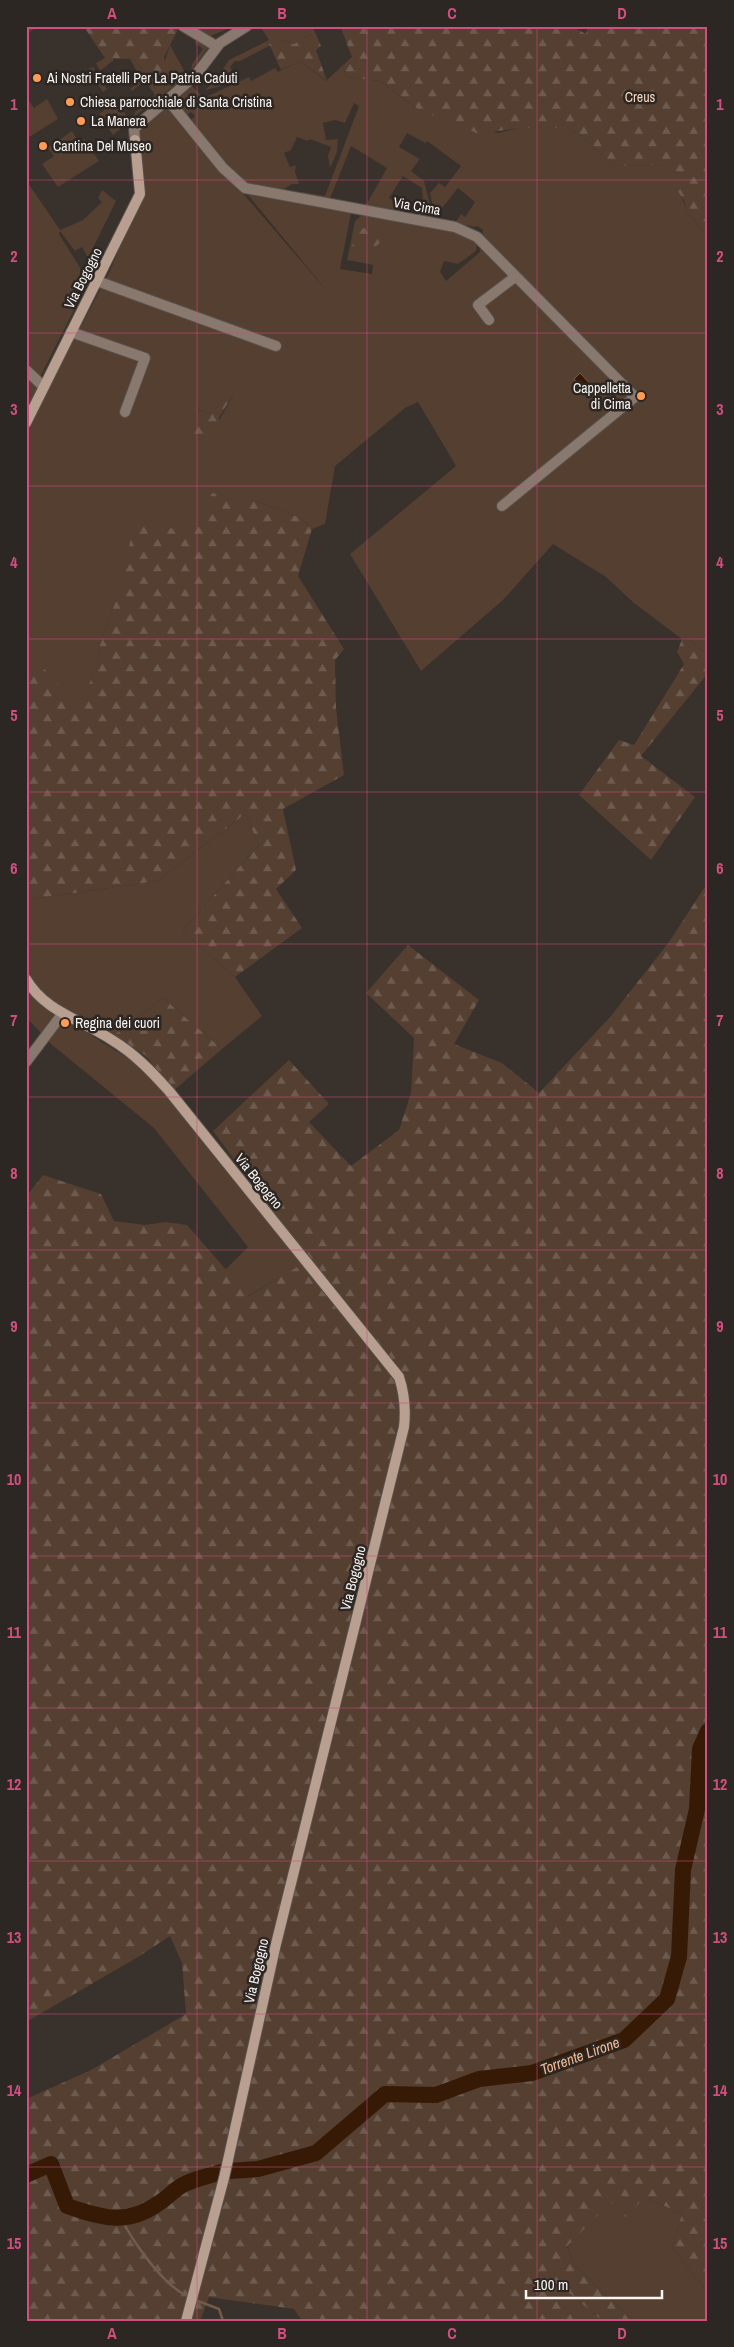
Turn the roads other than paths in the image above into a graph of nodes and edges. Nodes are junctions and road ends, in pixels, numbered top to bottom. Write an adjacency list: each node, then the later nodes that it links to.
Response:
1 (182, 26): 3 (street)
2 (247, 26): 3 (street)
3 (216, 46): 4 (street)
4 (168, 100): 5 (street); 6 (street, Via Cima)
5 (134, 140): 7 (main road, Via Bogogno)
6 (515, 277): 8 (street); 15 (street, Via Cima)
7 (97, 281): 9 (main road, Via Bogogno); 10 (street)
8 (489, 320)
9 (71, 332): 12 (main road, Via Bogogno); 13 (street)
10 (276, 346)
11 (26, 370): 12 (street)
12 (44, 387): 14 (main road, Via Bogogno)
13 (126, 412)
14 (26, 423)
15 (502, 506)
16 (26, 978): 17 (main road, Via Bogogno)
17 (63, 1013): 18 (street); 19 (main road, Via Bogogno)
18 (26, 1062)
19 (186, 2321)

